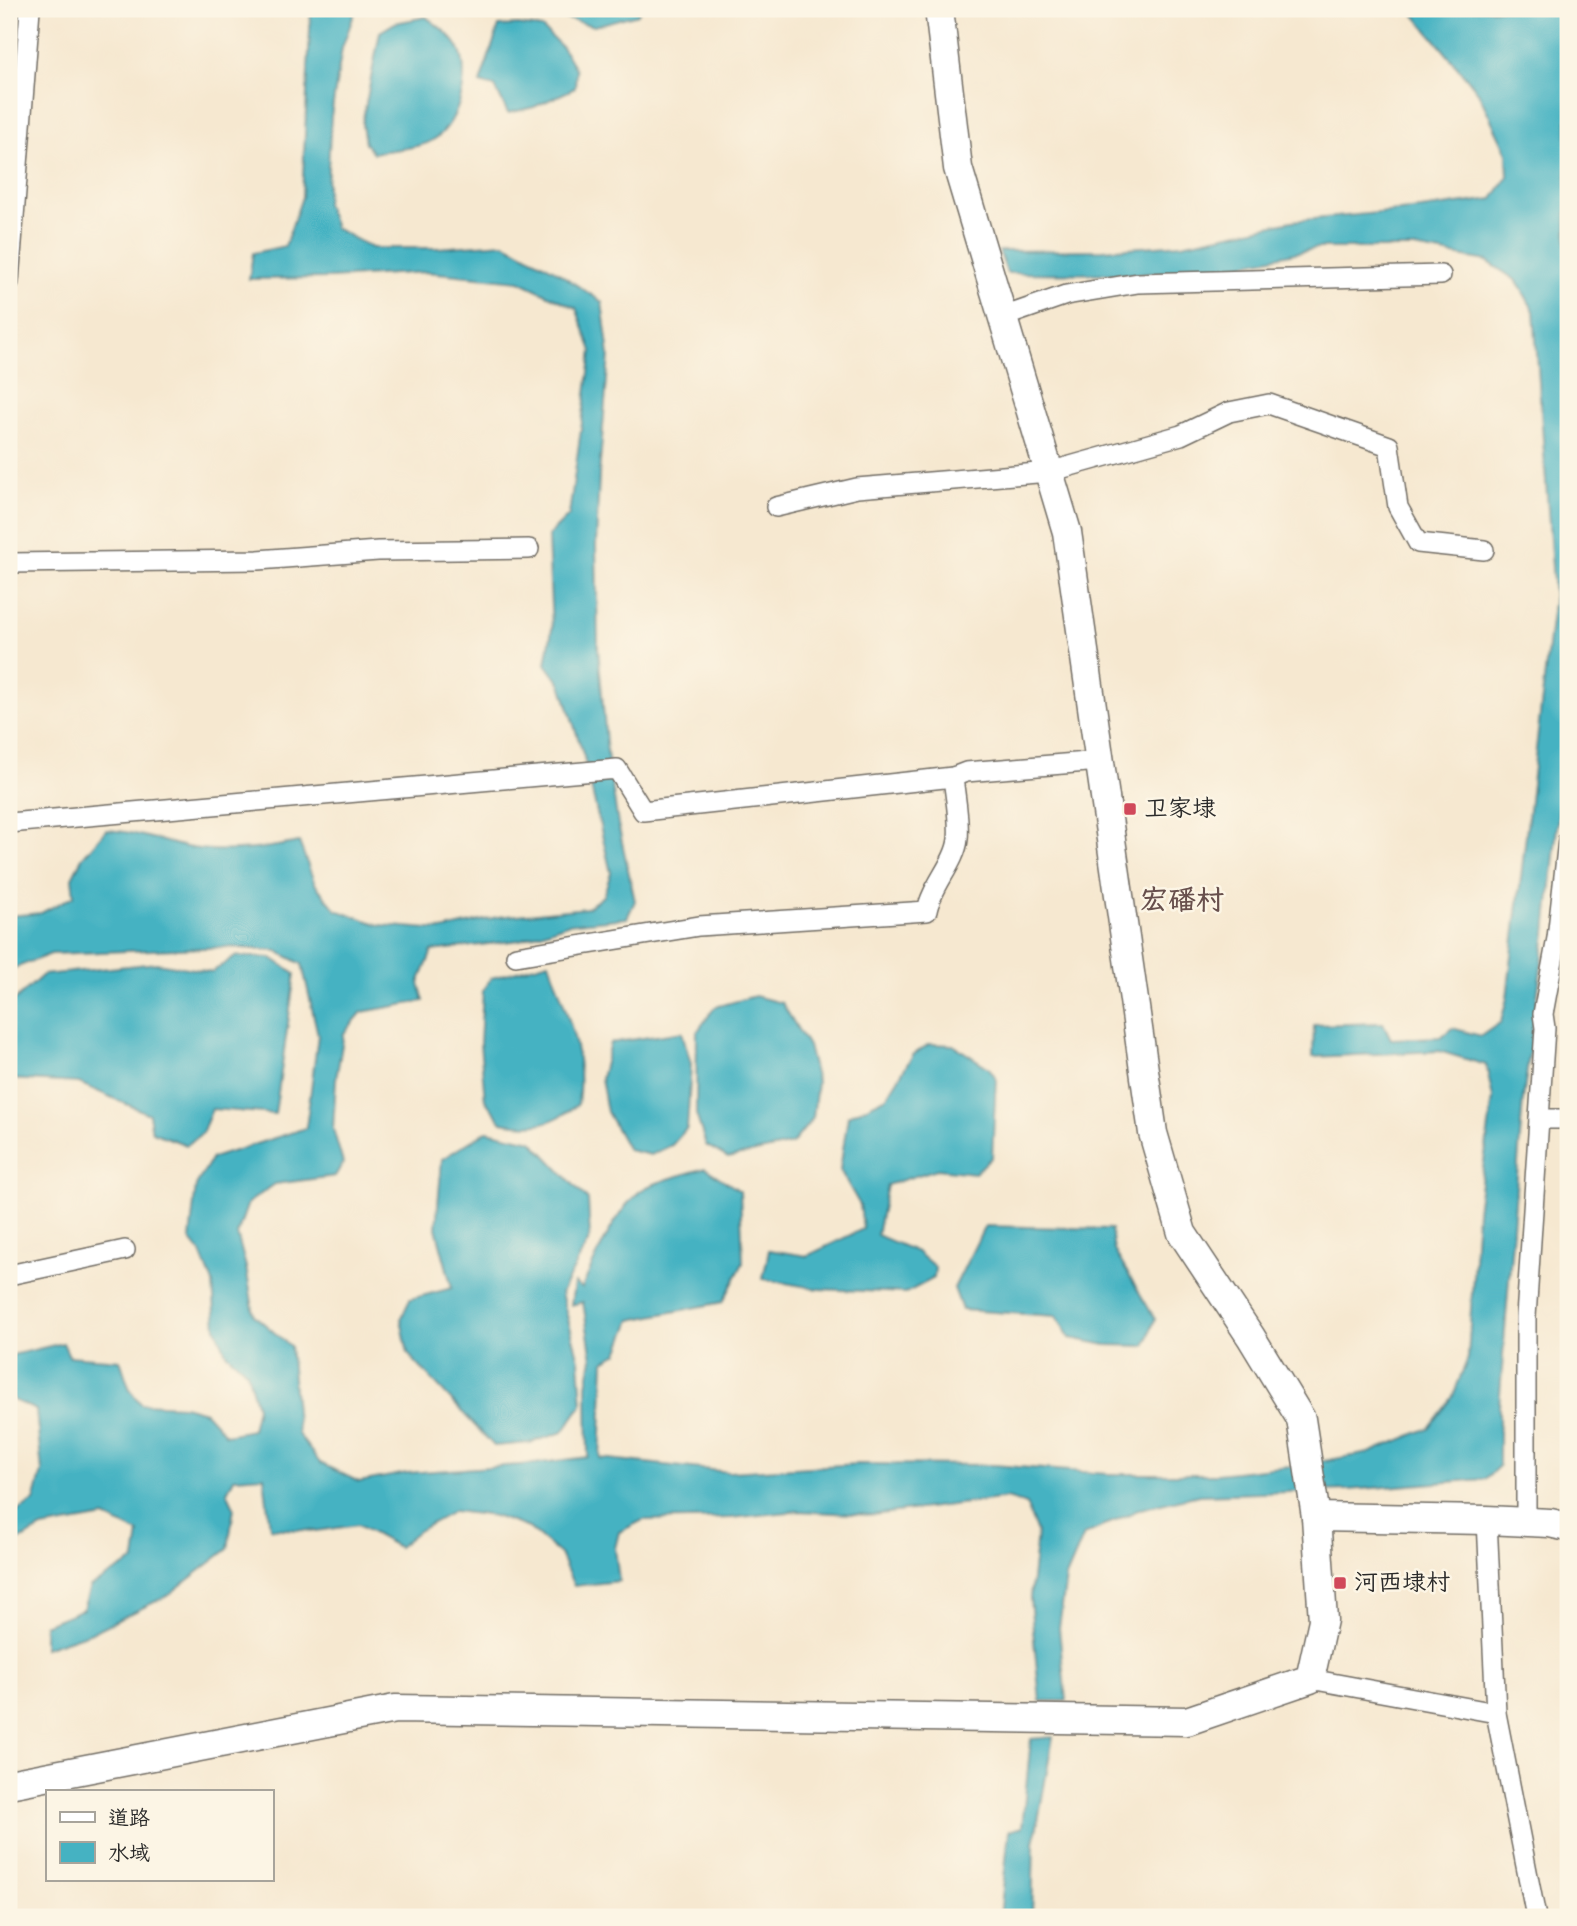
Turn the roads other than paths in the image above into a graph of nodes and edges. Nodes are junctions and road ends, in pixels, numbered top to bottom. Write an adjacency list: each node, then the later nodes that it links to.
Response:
1 (30, 9): 4 (street)
2 (939, 9): 5 (street)
3 (1441, 275): 5 (street)
4 (9, 282)
5 (1003, 317): 6 (street)
6 (1049, 472): 7 (street); 9 (street); 11 (street)
7 (776, 507)
8 (529, 549): 10 (street)
9 (1484, 550)
10 (9, 563)
11 (1100, 761): 12 (street); 20 (street)
12 (953, 777): 13 (street); 15 (street)
13 (9, 823)
14 (1568, 839): 16 (street)
15 (516, 956)
16 (1539, 1119): 17 (street); 22 (street)
17 (1568, 1119)
18 (125, 1250): 19 (street)
19 (9, 1275)
20 (1315, 1508): 21 (street); 24 (street)
21 (1487, 1520): 22 (street); 25 (street)
22 (1526, 1522): 23 (street)
23 (1568, 1527)
24 (1310, 1679): 25 (street); 26 (street)
25 (1496, 1713): 27 (street)
26 (9, 1784)
27 (1536, 1917)

